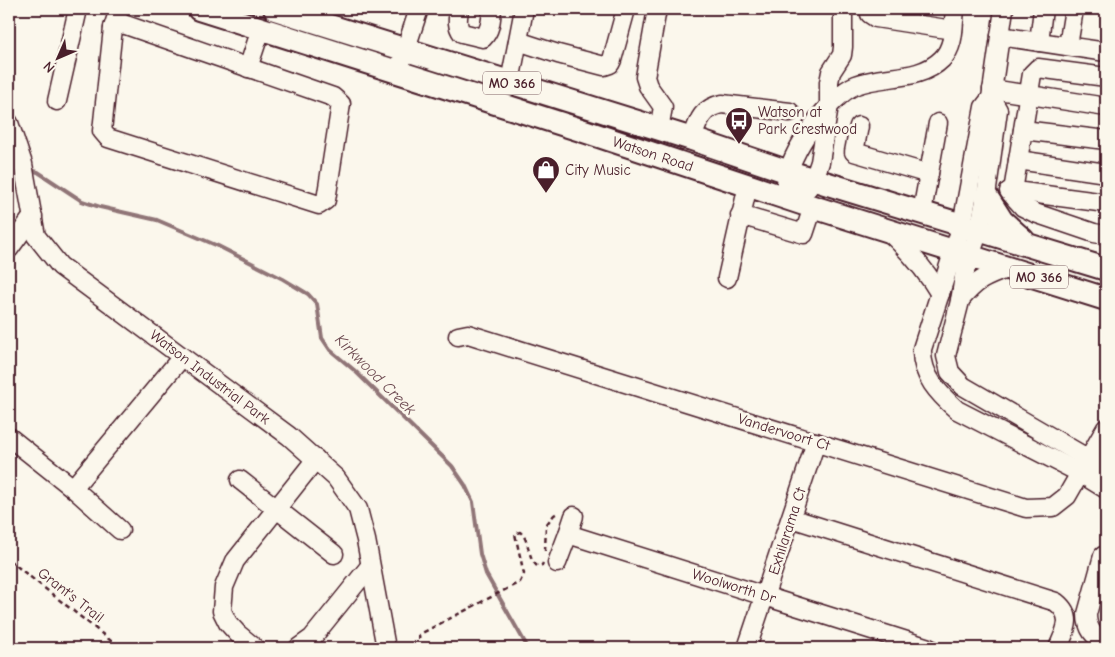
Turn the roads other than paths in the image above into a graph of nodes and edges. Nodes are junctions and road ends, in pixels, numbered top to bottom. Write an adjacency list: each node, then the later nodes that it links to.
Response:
1 (78, 9): 33 (street)
2 (119, 9): 18 (street)
3 (199, 9): 19 (main road, Watson Road / MO 366)
4 (275, 9): 17 (main road, Watson Road / MO 366)
5 (419, 9): 26 (street)
6 (459, 9): 7 (street)
7 (492, 9)
8 (524, 9): 22 (street)
9 (626, 9): 22 (street)
10 (657, 9): 40 (street)
11 (843, 9): 34 (street)
12 (870, 9): 20 (street)
13 (955, 9): 20 (street)
14 (1004, 9): 21 (street)
15 (1043, 9): 23 (street)
16 (1074, 9): 24 (street)
17 (318, 15): 26 (main road, Watson Road / MO 366)
18 (113, 28): 27 (street); 27 (street)
19 (261, 28): 27 (street); 28 (main road, Watson Road / MO 366)
20 (953, 30): 34 (street)
21 (1000, 36): 23 (street); 31 (street)
22 (518, 41): 30 (street)
23 (1039, 42): 24 (street)
24 (1068, 46): 25 (street)
25 (1106, 47)
26 (406, 50): 28 (street); 30 (main road, Watson Road / MO 366)
27 (248, 68)
28 (398, 72): 49 (main road, Watson Road / MO 366)
29 (1106, 77): 32 (street)
30 (510, 82): 40 (main road, Watson Road / MO 366)
31 (992, 94): 32 (street); 51 (street); 58 (street)
32 (1028, 95): 35 (street); 41 (street)
33 (57, 101)
34 (829, 105): 45 (street); 48 (street)
35 (1106, 107)
36 (790, 112): 42 (street)
37 (9, 123): 57 (street, Watson Industrial Park)
38 (938, 123): 47 (street)
39 (859, 126): 47 (street)
40 (659, 129): 42 (main road, Watson Road / MO 366)
41 (1023, 130): 43 (street); 44 (street)
42 (692, 140): 45 (main road, Watson Road / MO 366)
43 (1106, 140)
44 (1018, 158): 46 (street); 50 (street)
45 (789, 172): 48 (main road, Watson Road / MO 366); 52 (street)
46 (1106, 172)
47 (929, 174): 55 (street)
48 (814, 179): 52 (street); 55 (main road, Watson Road / MO 366)
49 (748, 185): 52 (main road, Watson Road / MO 366); 56 (street)
50 (1016, 195): 53 (street); 60 (street)
51 (986, 196): 58 (street); 61 (main road)
52 (789, 199): 54 (main road, Watson Road / MO 366)
53 (1106, 203)
54 (813, 206): 56 (street); 59 (main road, Watson Road / MO 366)
55 (922, 212): 58 (main road, Watson Road / MO 366)
56 (740, 214): 66 (street)
57 (33, 216): 62 (street); 71 (street, Watson Industrial Park)
58 (971, 227): 61 (main road, Watson Road / MO 366); 63 (street)
59 (885, 229): 63 (main road, Watson Road / MO 366); 67 (street)
60 (1106, 235)
61 (1029, 245): 65 (main road, Watson Road / MO 366)
62 (9, 249)
63 (963, 253): 64 (main road, Watson Road / MO 366); 67 (street); 69 (street)
64 (1009, 268): 68 (main road, Watson Road / MO 366); 69 (street)
65 (1106, 269)
66 (727, 278)
67 (940, 294): 72 (street)
68 (1106, 299)
69 (960, 301): 73 (street)
70 (458, 336): 76 (street, Vandervoort Ct)
71 (182, 357): 77 (street, Watson Industrial Park); 81 (street)
72 (922, 357): 73 (street); 78 (street)
73 (948, 363): 78 (street)
74 (1106, 428): 78 (street, Vandervoort Ct)
75 (9, 437): 81 (street)
76 (816, 442): 78 (street, Vandervoort Ct); 85 (street, Exhilarama Ct)
77 (316, 459): 83 (street); 91 (street, Watson Industrial Park)
78 (1084, 465): 79 (street); 82 (street)
79 (1106, 469)
80 (240, 480): 83 (street)
81 (73, 488): 86 (street)
82 (1106, 489)
83 (274, 512): 88 (street); 94 (street)
84 (574, 516): 87 (street)
85 (791, 518): 92 (street, Exhilarama Ct); 99 (street)
86 (120, 530)
87 (568, 534): 90 (street); 92 (street, Woolworth Dr)
88 (334, 554)
89 (1103, 556): 93 (street)
90 (549, 558)
91 (370, 566): 95 (street); 96 (street, Watson Industrial Park)
92 (765, 596): 97 (street, Exhilarama Ct); 98 (street, Woolworth Dr)
93 (1106, 644)
94 (255, 648)
95 (298, 648)
96 (386, 648)
97 (747, 648)
98 (929, 648)
99 (1058, 648)

